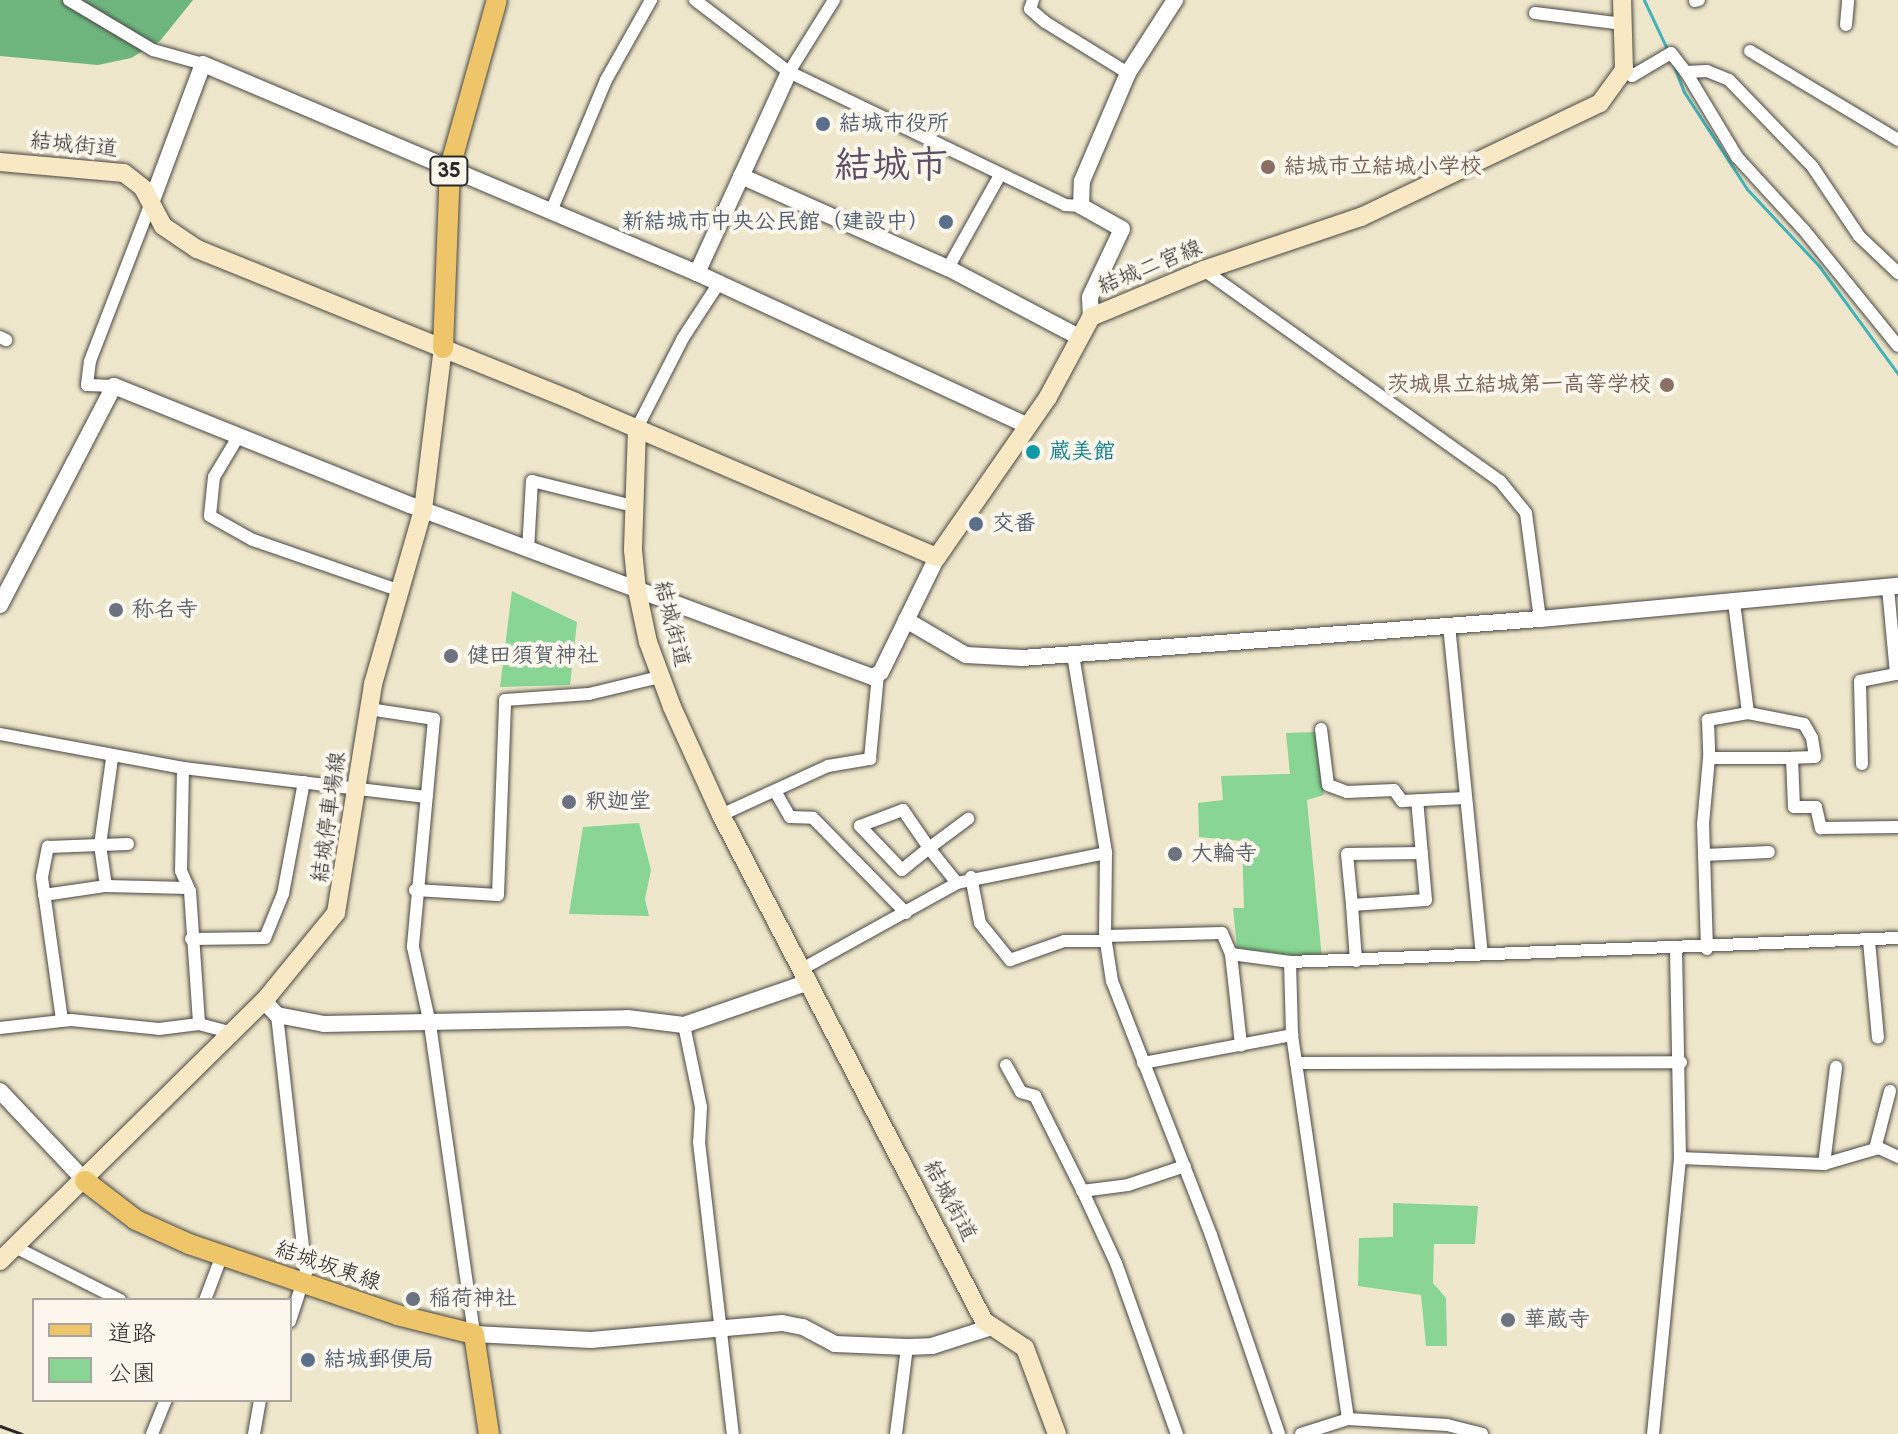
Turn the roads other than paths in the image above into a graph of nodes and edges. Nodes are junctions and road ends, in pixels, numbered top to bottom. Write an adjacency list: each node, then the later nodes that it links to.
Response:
1 (69, 0): 14 (street)
2 (497, 0): 21 (main road, 35)
3 (651, 0): 26 (street)
4 (695, 0): 16 (street)
5 (834, 0): 16 (street)
6 (1033, 0): 18 (street)
7 (1622, 0): 11 (main road)
8 (1848, 0): 12 (street)
9 (1173, 1): 18 (street)
10 (1535, 13): 11 (street)
11 (1623, 24): 15 (main road)
12 (1846, 25)
13 (1750, 51): 19 (street)
14 (203, 64): 21 (street); 24 (street)
15 (1624, 70): 17 (street); 28 (main road, 結城二宮線)
16 (789, 72): 22 (street); 23 (street)
17 (1686, 72): 30 (street); 34 (street)
18 (1128, 73): 25 (street)
19 (1898, 140)
20 (0, 162): 24 (main road, 結城街道)
21 (450, 167): 26 (street); 35 (main road, 35)
22 (1000, 175): 25 (street); 27 (street)
23 (741, 176): 27 (street); 29 (street)
24 (151, 203): 35 (main road, 結城街道); 36 (street)
25 (1081, 206): 32 (street)
26 (552, 209): 29 (street)
27 (948, 268): 33 (street)
28 (1204, 270): 32 (main road, 結城二宮線); 49 (street)
29 (697, 273): 31 (street)
30 (1898, 273)
31 (719, 283): 37 (street); 38 (street)
32 (1091, 317): 33 (main road, 結城二宮線)
33 (1077, 336): 37 (main road, 結城二宮線)
34 (1898, 346)
35 (443, 348): 38 (main road, 結城街道); 41 (main road, 結城停車場線)
36 (114, 386): 39 (street); 48 (street)
37 (1028, 426): 43 (main road, 結城二宮線)
38 (637, 428): 40 (main road, 結城街道); 43 (main road)
39 (238, 437): 41 (street); 45 (street)
40 (633, 506): 42 (street); 46 (main road, 結城街道)
41 (423, 510): 42 (street); 45 (main road, 結城停車場線)
42 (528, 550): 46 (street)
43 (937, 557): 50 (street)
44 (1893, 586): 47 (street); 62 (street)
45 (397, 590): 55 (main road, 結城停車場線)
46 (637, 590): 53 (street); 54 (main road, 結城街道)
47 (1734, 602): 49 (street); 56 (street)
48 (0, 605)
49 (1540, 619): 51 (street)
50 (906, 620): 52 (street); 53 (street)
51 (1449, 625): 52 (street); 68 (street)
52 (1073, 655): 77 (street)
53 (878, 675): 66 (street)
54 (660, 677): 70 (main road, 結城街道); 84 (street)
55 (369, 709): 65 (main road, 結城停車場線); 67 (street)
56 (1748, 713): 60 (street); 61 (street)
57 (1321, 729): 69 (street)
58 (0, 734): 59 (street)
59 (112, 758): 63 (street); 74 (street)
60 (1709, 758): 61 (street); 79 (street)
61 (1792, 758): 72 (street)
62 (1862, 764)
63 (183, 768): 64 (street); 83 (street)
64 (304, 782): 65 (street); 90 (street)
65 (359, 788): 67 (street); 99 (main road, 結城停車場線)
66 (775, 791): 70 (street); 87 (street)
67 (426, 797): 84 (street)
68 (1465, 798): 69 (street); 94 (street)
69 (1417, 800): 78 (street)
70 (721, 815): 98 (main road, 結城街道)
71 (968, 819): 75 (street)
72 (1898, 827)
73 (128, 844): 74 (street)
74 (100, 845): 82 (street); 85 (street)
75 (929, 848): 75 (street); 81 (street)
76 (1769, 852): 79 (street)
77 (1106, 853): 80 (street); 88 (street)
78 (1422, 853): 86 (street); 86 (street)
79 (1704, 855): 93 (street)
80 (971, 877): 81 (street); 88 (street)
81 (957, 883): 87 (street)
82 (106, 886): 83 (street); 85 (street)
83 (188, 888): 90 (street)
84 (415, 890): 102 (street)
85 (44, 895): 100 (street)
86 (1352, 905): 96 (street)
87 (906, 913): 98 (street)
88 (1106, 938): 95 (street); 110 (street)
89 (1898, 938): 91 (street)
90 (191, 939): 101 (street)
91 (1869, 941): 93 (street); 107 (street)
92 (1676, 949): 93 (street); 94 (street); 109 (street)
93 (1707, 949)
94 (1482, 953): 96 (street)
95 (1231, 954): 97 (street); 108 (street)
96 (1356, 961): 97 (street)
97 (1290, 962): 106 (street)
98 (805, 976): 103 (street); 131 (main road, 結城街道)
99 (270, 1008): 102 (street); 105 (main road, 結城停車場線); 126 (street)
100 (62, 1020): 101 (street); 104 (street)
101 (199, 1024): 105 (street)
102 (430, 1024): 103 (street); 132 (street)
103 (684, 1025): 130 (street)
104 (0, 1028)
105 (233, 1033): 121 (main road, 結城停車場線)
106 (1292, 1035): 108 (street); 111 (street)
107 (1878, 1038)
108 (1241, 1045): 110 (street)
109 (1681, 1062): 111 (street); 118 (street)
110 (1143, 1063): 120 (street)
111 (1296, 1063): 136 (street)
112 (1006, 1065): 122 (street)
113 (1836, 1067): 119 (street)
114 (0, 1091): 121 (street)
115 (1890, 1091): 116 (street)
116 (1875, 1149): 117 (street); 119 (street)
117 (1898, 1157)
118 (1680, 1158): 119 (street); 148 (street)
119 (1824, 1164)
120 (1185, 1166): 122 (street); 145 (street)
121 (85, 1181): 123 (main road, 結城停車場線); 124 (main road, 結城坂東線)
122 (1082, 1191): 144 (street)
123 (15, 1247): 125 (main road, 結城停車場線); 127 (street)
124 (222, 1255): 126 (main road, 結城坂東線); 128 (street)
125 (0, 1261)
126 (304, 1284): 129 (street); 132 (main road, 結城坂東線)
127 (116, 1298)
128 (206, 1298)
129 (292, 1316)
130 (722, 1327): 132 (street); 133 (street); 141 (street)
131 (992, 1327): 133 (street); 143 (main road, 結城街道)
132 (474, 1334): 140 (main road)
133 (907, 1347): 142 (street)
134 (165, 1402): 138 (street)
135 (260, 1402): 139 (street)
136 (1348, 1419): 137 (street); 146 (street)
137 (1451, 1430): 147 (street)
138 (152, 1434)
139 (254, 1434)
140 (489, 1434)
141 (733, 1434)
142 (896, 1434)
143 (1057, 1434)
144 (1177, 1434)
145 (1279, 1434)
146 (1301, 1434)
147 (1482, 1434)
148 (1653, 1434)

